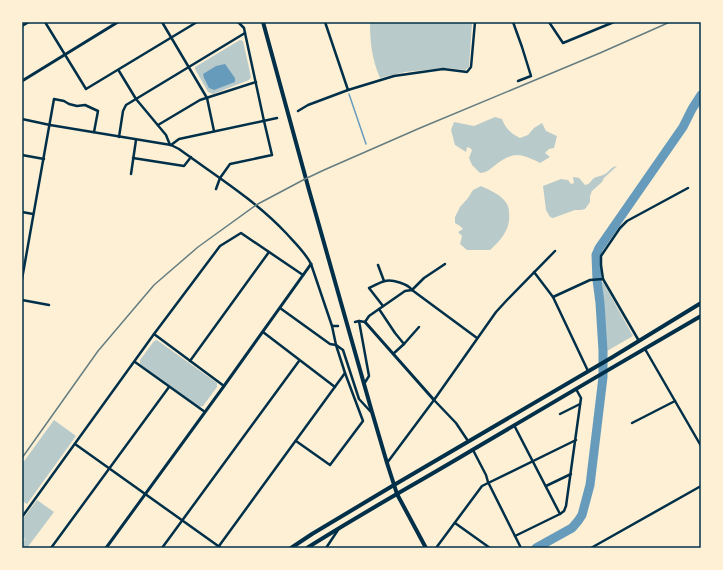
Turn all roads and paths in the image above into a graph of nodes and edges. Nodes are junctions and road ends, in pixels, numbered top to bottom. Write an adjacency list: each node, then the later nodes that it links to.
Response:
1 (29, 22): 13 (street)
2 (45, 22): 16 (street)
3 (118, 22): 16 (street)
4 (162, 22): 15 (street)
5 (197, 22): 15 (street)
6 (238, 22): 14 (street)
7 (262, 22): 84 (highway)
8 (325, 22): 22 (street)
9 (475, 22): 22 (street)
10 (513, 22): 20 (street)
11 (549, 22): 12 (street)
12 (614, 22)
13 (22, 26)
14 (245, 33): 17 (street); 21 (street)
15 (172, 38): 17 (street); 18 (street)
16 (65, 54): 18 (street); 19 (street)
17 (189, 67): 23 (street); 24 (street)
18 (118, 70): 24 (street)
19 (22, 81)
20 (518, 81)
21 (256, 82): 23 (street); 28 (street)
22 (348, 90): 25 (street)
23 (207, 98): 30 (street); 31 (street)
24 (136, 99): 30 (street); 33 (street)
25 (298, 111)
26 (277, 118): 28 (street)
27 (22, 119): 29 (street)
28 (264, 121): 31 (street); 41 (street)
29 (50, 124): 32 (street); 32 (street); 39 (street)
30 (158, 125): 35 (street)
31 (214, 131): 35 (street)
32 (94, 132): 33 (street)
33 (119, 137): 34 (street)
34 (136, 140): 35 (street); 38 (street)
35 (171, 145): 37 (street)
36 (22, 155): 39 (street)
37 (191, 157): 38 (street); 41 (street)
38 (133, 158): 40 (street)
39 (44, 159): 45 (street)
40 (130, 174)
41 (220, 178): 43 (street); 48 (street)
42 (688, 188): 54 (street)
43 (216, 189)
44 (22, 212): 45 (street)
45 (34, 214): 53 (street)
46 (555, 251): 51 (street)
47 (269, 252): 52 (street); 72 (street); 79 (street)
48 (311, 264): 52 (street); 68 (street)
49 (445, 264): 56 (street)
50 (378, 265): 55 (street)
51 (534, 272): 57 (street); 73 (street)
52 (303, 276): 62 (street)
53 (22, 279)
54 (602, 279): 57 (street); 74 (street)
55 (384, 281): 56 (street); 61 (street)
56 (412, 290): 61 (street); 73 (street)
57 (553, 297): 82 (street)
58 (22, 300): 60 (street)
59 (701, 303): 74 (highway)
60 (49, 305)
61 (383, 306): 63 (street)
62 (280, 308): 71 (street); 76 (street)
63 (379, 309): 67 (street); 75 (street)
64 (701, 316): 77 (highway)
65 (359, 321): 66 (street); 67 (street); 84 (street)
66 (355, 322)
67 (364, 322): 78 (street)
68 (332, 326): 69 (street); 76 (street)
69 (338, 326)
70 (419, 327): 75 (street)
71 (263, 332): 80 (street); 85 (street)
72 (154, 334): 79 (street); 81 (street)
73 (477, 338): 89 (street)
74 (639, 341): 82 (highway)
75 (404, 344): 78 (street)
76 (336, 345): 83 (street); 93 (street)
77 (645, 348): 88 (highway); 90 (street)
78 (393, 354): 89 (street)
79 (190, 361): 85 (street)
80 (299, 361): 87 (street); 115 (street)
81 (135, 362): 86 (street); 100 (street)
82 (588, 371): 99 (highway)
83 (345, 373): 87 (street); 98 (street)
84 (364, 384): 93 (highway)
85 (224, 386): 92 (street)
86 (169, 387): 92 (street); 105 (street)
87 (334, 387): 98 (street)
88 (576, 389): 91 (street); 96 (highway)
89 (434, 400): 99 (street); 104 (street)
90 (675, 401): 95 (street); 101 (street)
91 (580, 404): 94 (street); 97 (street)
92 (204, 412): 111 (street)
93 (372, 412): 104 (highway)
94 (560, 414)
95 (632, 423)
96 (514, 425): 102 (highway); 103 (street)
97 (576, 440): 103 (street); 106 (street)
98 (296, 441): 119 (street)
99 (468, 441): 108 (highway)
100 (75, 444): 105 (street); 114 (street)
101 (701, 446)
102 (473, 450): 107 (street); 112 (highway)
103 (533, 461): 107 (street); 109 (street)
104 (387, 463): 108 (highway)
105 (109, 468): 111 (street); 120 (street)
106 (571, 474): 109 (street); 113 (street)
107 (488, 482): 116 (street); 118 (street)
108 (394, 484): 112 (highway); 123 (highway)
109 (546, 486): 113 (street)
110 (701, 486): 130 (street)
111 (145, 494): 115 (street); 121 (street)
112 (397, 494): 117 (highway); 126 (highway)
113 (560, 514): 118 (street)
114 (22, 517)
115 (182, 520): 119 (street); 122 (street)
116 (455, 523): 127 (street); 128 (street)
117 (339, 528): 124 (highway); 125 (street)
118 (515, 536): 129 (street)
119 (220, 547)
120 (51, 548)
121 (106, 548)
122 (162, 548)
123 (291, 548)
124 (307, 548)
125 (326, 548)
126 (426, 548)
127 (436, 548)
128 (490, 548)
129 (521, 548)
130 (593, 548)

